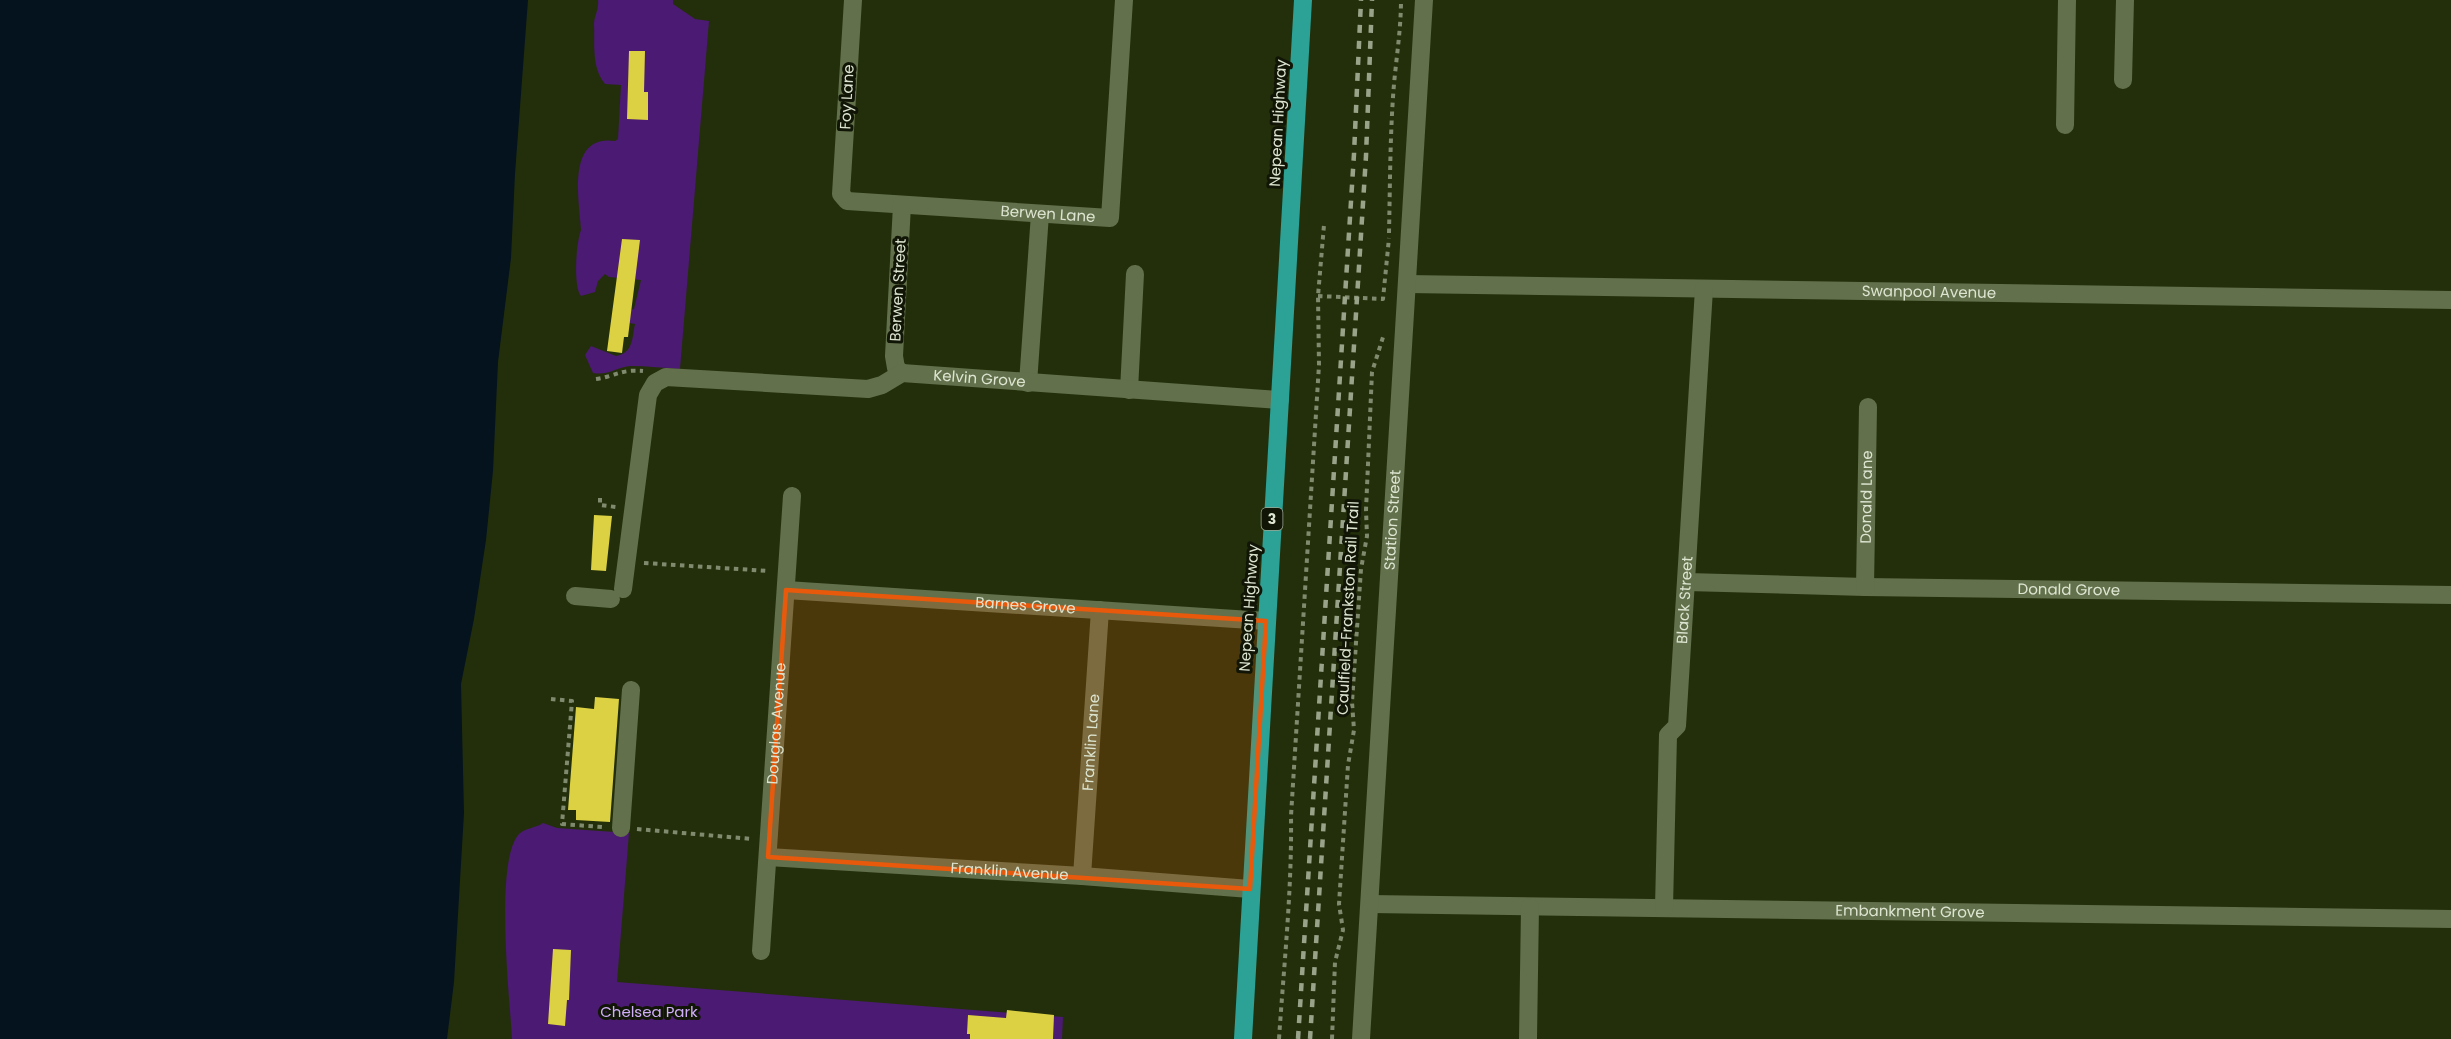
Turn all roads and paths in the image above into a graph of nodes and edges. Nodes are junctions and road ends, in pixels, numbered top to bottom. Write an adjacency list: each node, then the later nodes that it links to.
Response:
1 (853, 0): 10 (street, Foy Lane)
2 (1124, 0): 12 (street, Berwen Lane)
3 (1303, 0): 27 (highway, Nepean Highway / 3)
4 (1401, 0): 14 (path)
5 (1424, 0): 17 (street, Station Street)
6 (2067, 0): 9 (street)
7 (2125, 0): 8 (street)
8 (2123, 80)
9 (2065, 125)
10 (841, 194): 11 (street, Berwen Lane)
11 (902, 205): 12 (street, Berwen Lane); 23 (street, Berwen Street)
12 (1040, 214): 25 (street)
13 (1324, 225): 19 (path)
14 (1389, 237): 15 (path); 19 (path)
15 (1392, 265)
16 (1135, 274): 26 (street)
17 (1407, 284): 18 (street, Swanpool Avenue); 45 (street, Station Street)
18 (1704, 289): 20 (street, Swanpool Avenue); 34 (street, Black Street)
19 (1318, 296): 51 (path)
20 (2451, 300)
21 (1385, 330): 52 (path, Caulfield-Frankston Rail Trail)
22 (630, 370): 24 (path)
23 (902, 373): 25 (street, Kelvin Grove); 32 (street)
24 (596, 379)
25 (1028, 383): 26 (street, Kelvin Grove)
26 (1129, 390): 27 (street, Kelvin Grove)
27 (1280, 400): 39 (highway, Nepean Highway / 3)
28 (1868, 407): 35 (street, Donald Lane)
29 (792, 496): 33 (street, Douglas Avenue)
30 (600, 498): 31 (path)
31 (620, 508)
32 (626, 561): 33 (path); 37 (street)
33 (787, 581): 38 (street, Barnes Grove); 42 (street, Douglas Avenue)
34 (1687, 582): 35 (street, Donald Grove); 47 (street, Black Street)
35 (1865, 587): 36 (street, Donald Grove)
36 (2451, 595)
37 (575, 596)
38 (1100, 610): 39 (street, Barnes Grove); 43 (street, Franklin Lane)
39 (1266, 621): 44 (highway, Nepean Highway / 3)
40 (631, 690): 41 (street)
41 (621, 828)
42 (768, 857): 43 (street, Franklin Avenue); 49 (street, Douglas Avenue)
43 (1082, 876): 44 (street, Franklin Avenue)
44 (1250, 889): 50 (highway, Nepean Highway / 3)
45 (1370, 904): 46 (street, Embankment Grove); 53 (street, Station Street)
46 (1530, 907): 47 (street, Embankment Grove); 54 (street)
47 (1664, 908): 48 (street, Embankment Grove)
48 (2451, 919)
49 (761, 951)
50 (1243, 1039)
51 (1279, 1039)
52 (1332, 1039)
53 (1361, 1039)
54 (1528, 1039)

